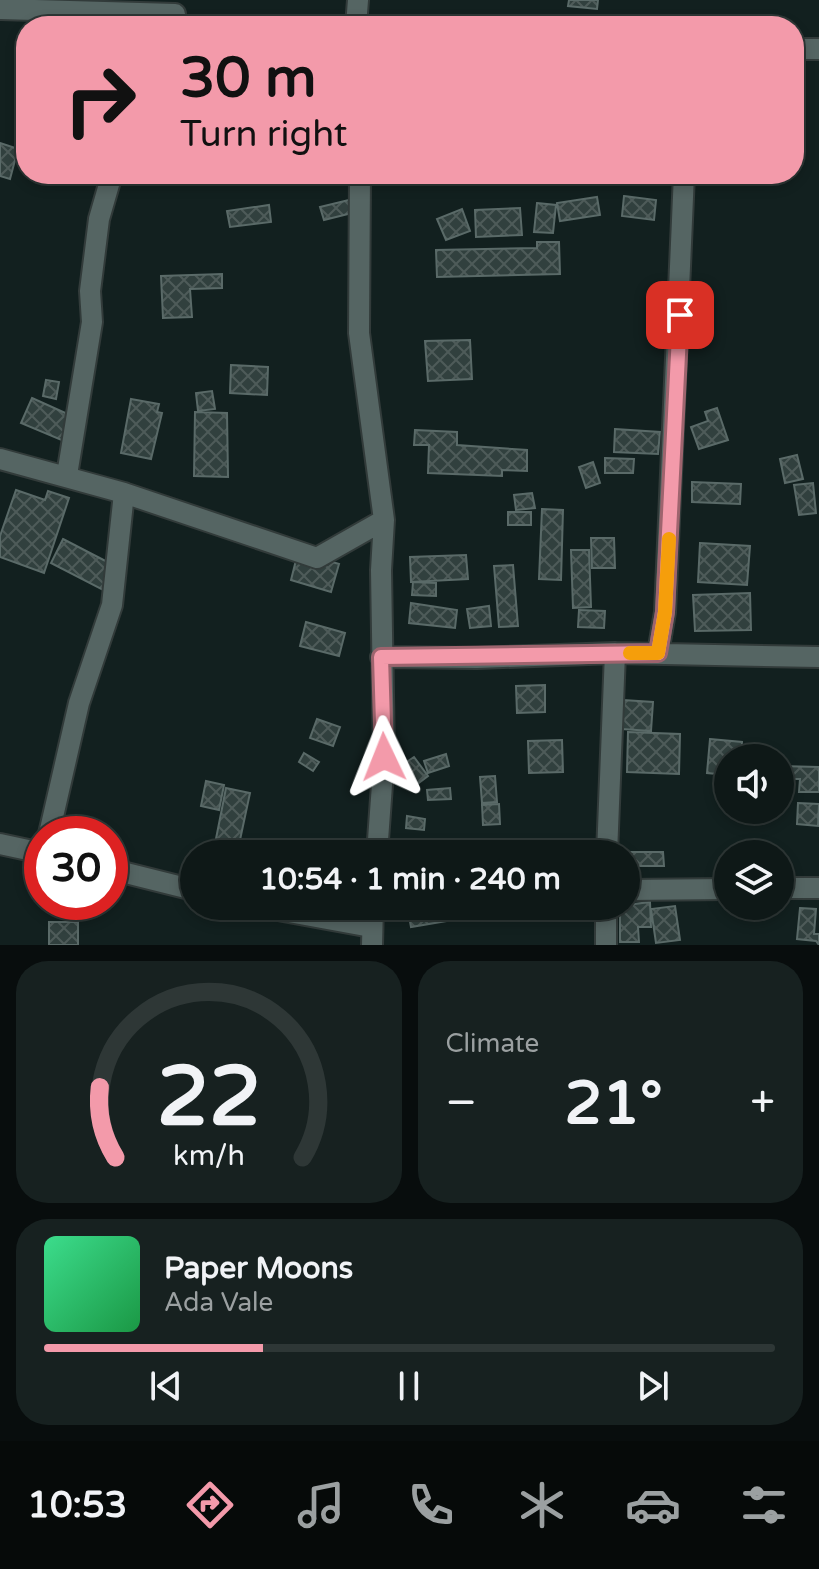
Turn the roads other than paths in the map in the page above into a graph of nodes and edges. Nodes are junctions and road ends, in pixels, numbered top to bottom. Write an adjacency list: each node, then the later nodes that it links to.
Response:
1 (0, 9): 2 (street)
2 (174, 13)
3 (109, 184): 7 (street)
4 (360, 184): 9 (street)
5 (684, 184): 11 (street)
6 (0, 459): 7 (street)
7 (67, 475): 8 (street)
8 (124, 493): 9 (street); 14 (street)
9 (384, 520): 12 (street)
10 (615, 653): 11 (street); 12 (street); 18 (street)
11 (658, 653): 13 (street)
12 (381, 657): 17 (street)
13 (819, 657)
14 (53, 816)
15 (24, 836): 16 (street)
16 (0, 837)
17 (378, 840)
18 (608, 840)
19 (0, 844): 20 (street)
20 (24, 849)
21 (128, 874): 22 (street)
22 (180, 886)
23 (794, 888): 24 (street)
24 (819, 888)
25 (714, 889): 26 (street)
26 (640, 890)
27 (310, 920): 29 (street)
28 (606, 920): 30 (street)
29 (372, 936)
30 (606, 945)

